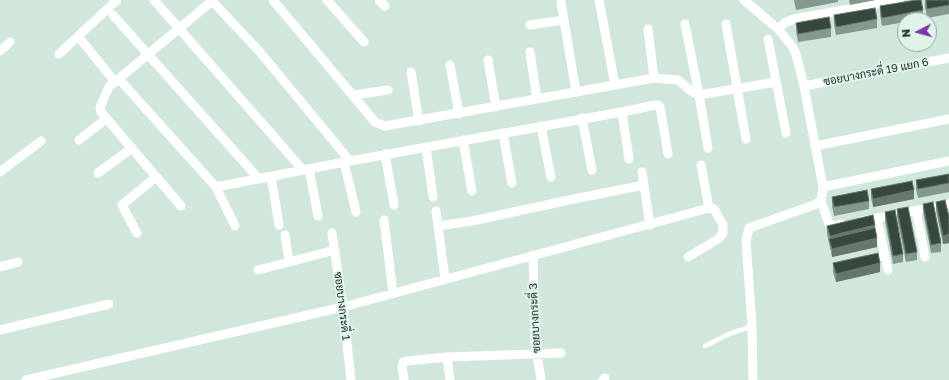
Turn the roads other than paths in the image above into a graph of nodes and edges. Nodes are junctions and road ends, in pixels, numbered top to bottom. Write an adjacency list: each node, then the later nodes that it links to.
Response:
1 (117, 0): 26 (street)
2 (154, 0): 17 (street)
3 (211, 0): 17 (street); 64 (street)
4 (273, 0): 40 (street)
5 (327, 0): 23 (street)
6 (599, 0): 35 (street)
7 (898, 0): 10 (street)
8 (746, 1): 18 (street)
9 (561, 2): 13 (street)
10 (883, 2): 11 (street)
11 (843, 4): 18 (street)
12 (113, 14): 27 (street)
13 (564, 20): 16 (street); 39 (street)
14 (685, 24): 41 (street)
15 (726, 24): 37 (street)
16 (530, 25)
17 (180, 28): 27 (street); 67 (street)
18 (778, 28): 36 (street)
19 (648, 29): 32 (street)
20 (768, 39): 34 (street)
21 (82, 41): 33 (street)
22 (10, 42): 24 (street)
23 (364, 42)
24 (0, 51)
25 (530, 52): 42 (street)
26 (59, 54)
27 (148, 54): 33 (street); 75 (street)
28 (949, 58): 36 (street, ซอยบางกระดี่ 19 แยก 6)
29 (488, 60): 43 (street)
30 (450, 65): 45 (street)
31 (411, 72): 49 (street)
32 (654, 78): 35 (street); 41 (street)
33 (117, 80): 47 (street); 78 (street)
34 (776, 82): 37 (street); 51 (street)
35 (615, 85): 39 (street)
36 (804, 86): 57 (street)
37 (738, 88): 41 (street); 55 (street)
38 (388, 90): 40 (street)
39 (576, 92): 42 (street)
40 (354, 95): 49 (street)
41 (699, 95): 60 (street)
42 (537, 99): 43 (street)
43 (496, 107): 45 (street)
44 (622, 112): 46 (street); 62 (street); 63 (street)
45 (459, 114): 49 (street)
46 (582, 118): 50 (street); 68 (street)
47 (106, 119): 53 (street); 59 (street)
48 (949, 119): 57 (street)
49 (419, 121)
50 (541, 126): 52 (street); 74 (street)
51 (786, 132)
52 (503, 133): 54 (street); 76 (street)
53 (79, 140)
54 (463, 140): 58 (street); 80 (street)
55 (746, 140)
56 (41, 141): 69 (street)
57 (815, 146): 79 (street)
58 (426, 147): 61 (street); 81 (street)
59 (132, 148): 71 (street); 73 (street)
60 (708, 148)
61 (386, 154): 64 (street); 84 (street)
62 (668, 154)
63 (629, 159)
64 (347, 161): 67 (street); 89 (street)
65 (949, 161): 79 (street)
66 (701, 165): 86 (street)
67 (306, 170): 72 (street); 90 (street)
68 (592, 170)
69 (0, 172)
70 (642, 172): 77 (street)
71 (98, 173)
72 (271, 176): 75 (street); 95 (street)
73 (156, 177): 85 (street); 98 (street)
74 (551, 177)
75 (259, 179): 78 (street)
76 (512, 183)
77 (644, 185): 93 (street); 96 (street)
78 (216, 187): 94 (street)
79 (823, 187): 82 (street)
80 (472, 191)
81 (433, 196)
82 (821, 201): 91 (street); 115 (street)
83 (949, 204): 88 (street)
84 (394, 205)
85 (181, 206)
86 (709, 208): 93 (street); 103 (street)
87 (436, 211): 96 (street)
88 (916, 211): 91 (street); 104 (street)
89 (356, 212)
90 (318, 216)
91 (878, 219): 102 (street)
92 (384, 220): 112 (street)
93 (650, 225): 101 (street)
94 (235, 226)
95 (279, 226)
96 (438, 226): 111 (street)
97 (332, 232): 100 (street, ซอยบางกระดี่ 1)
98 (137, 233)
99 (285, 235): 105 (street)
100 (335, 250): 105 (street); 114 (street, ซอยบางกระดี่ 1)
101 (533, 255): 111 (street); 119 (street, ซอยบางกระดี่ 3)
102 (885, 255): 106 (street); 110 (street)
103 (688, 257)
104 (925, 257)
105 (289, 261): 109 (street)
106 (857, 261)
107 (18, 262): 108 (street)
108 (0, 267)
109 (258, 270)
110 (888, 270)
111 (445, 279): 112 (street)
112 (393, 293): 114 (street)
113 (109, 304): 116 (street)
114 (343, 307): 121 (street); 122 (street, ซอยบางกระดี่ 1)
115 (752, 326): 117 (lane); 126 (street)
116 (0, 330)
117 (705, 346)
118 (561, 353): 119 (street)
119 (536, 354): 120 (street); 125 (street, ซอยบางกระดี่ 3)
120 (447, 357): 123 (street); 124 (street)
121 (26, 380)
122 (351, 380)
123 (404, 380)
124 (450, 380)
125 (541, 380)
126 (753, 380)

